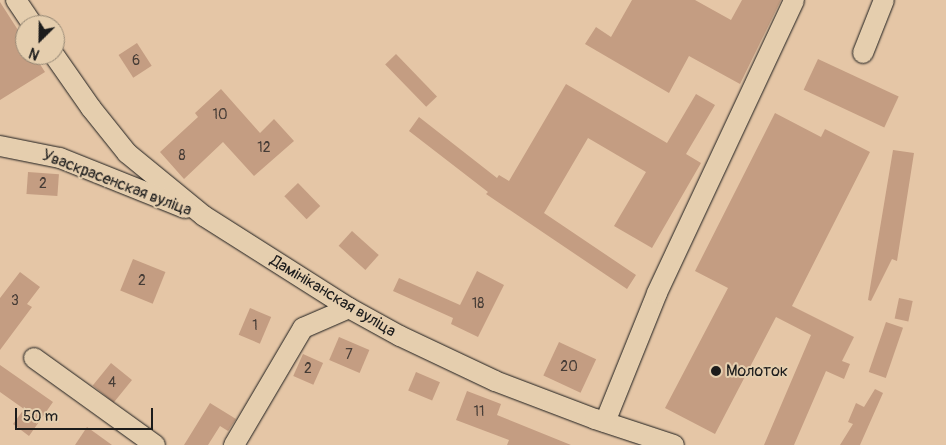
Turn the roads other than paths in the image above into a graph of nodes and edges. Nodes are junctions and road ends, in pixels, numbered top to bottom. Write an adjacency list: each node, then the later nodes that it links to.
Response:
1 (16, 0): 4 (street)
2 (794, 0): 11 (street)
3 (884, 0): 5 (street)
4 (26, 15)
5 (863, 53)
6 (61, 65): 8 (street, Дамініканская вуліца)
7 (0, 146): 8 (street, Уваскрасенская вуліца)
8 (204, 216): 9 (street, Дамініканская вуліца)
9 (349, 308): 11 (street, Дамініканская вуліца); 13 (street)
10 (34, 358): 12 (street)
11 (605, 422): 14 (street, Дамініканская вуліца)
12 (155, 445)
13 (234, 445)
14 (674, 445)

